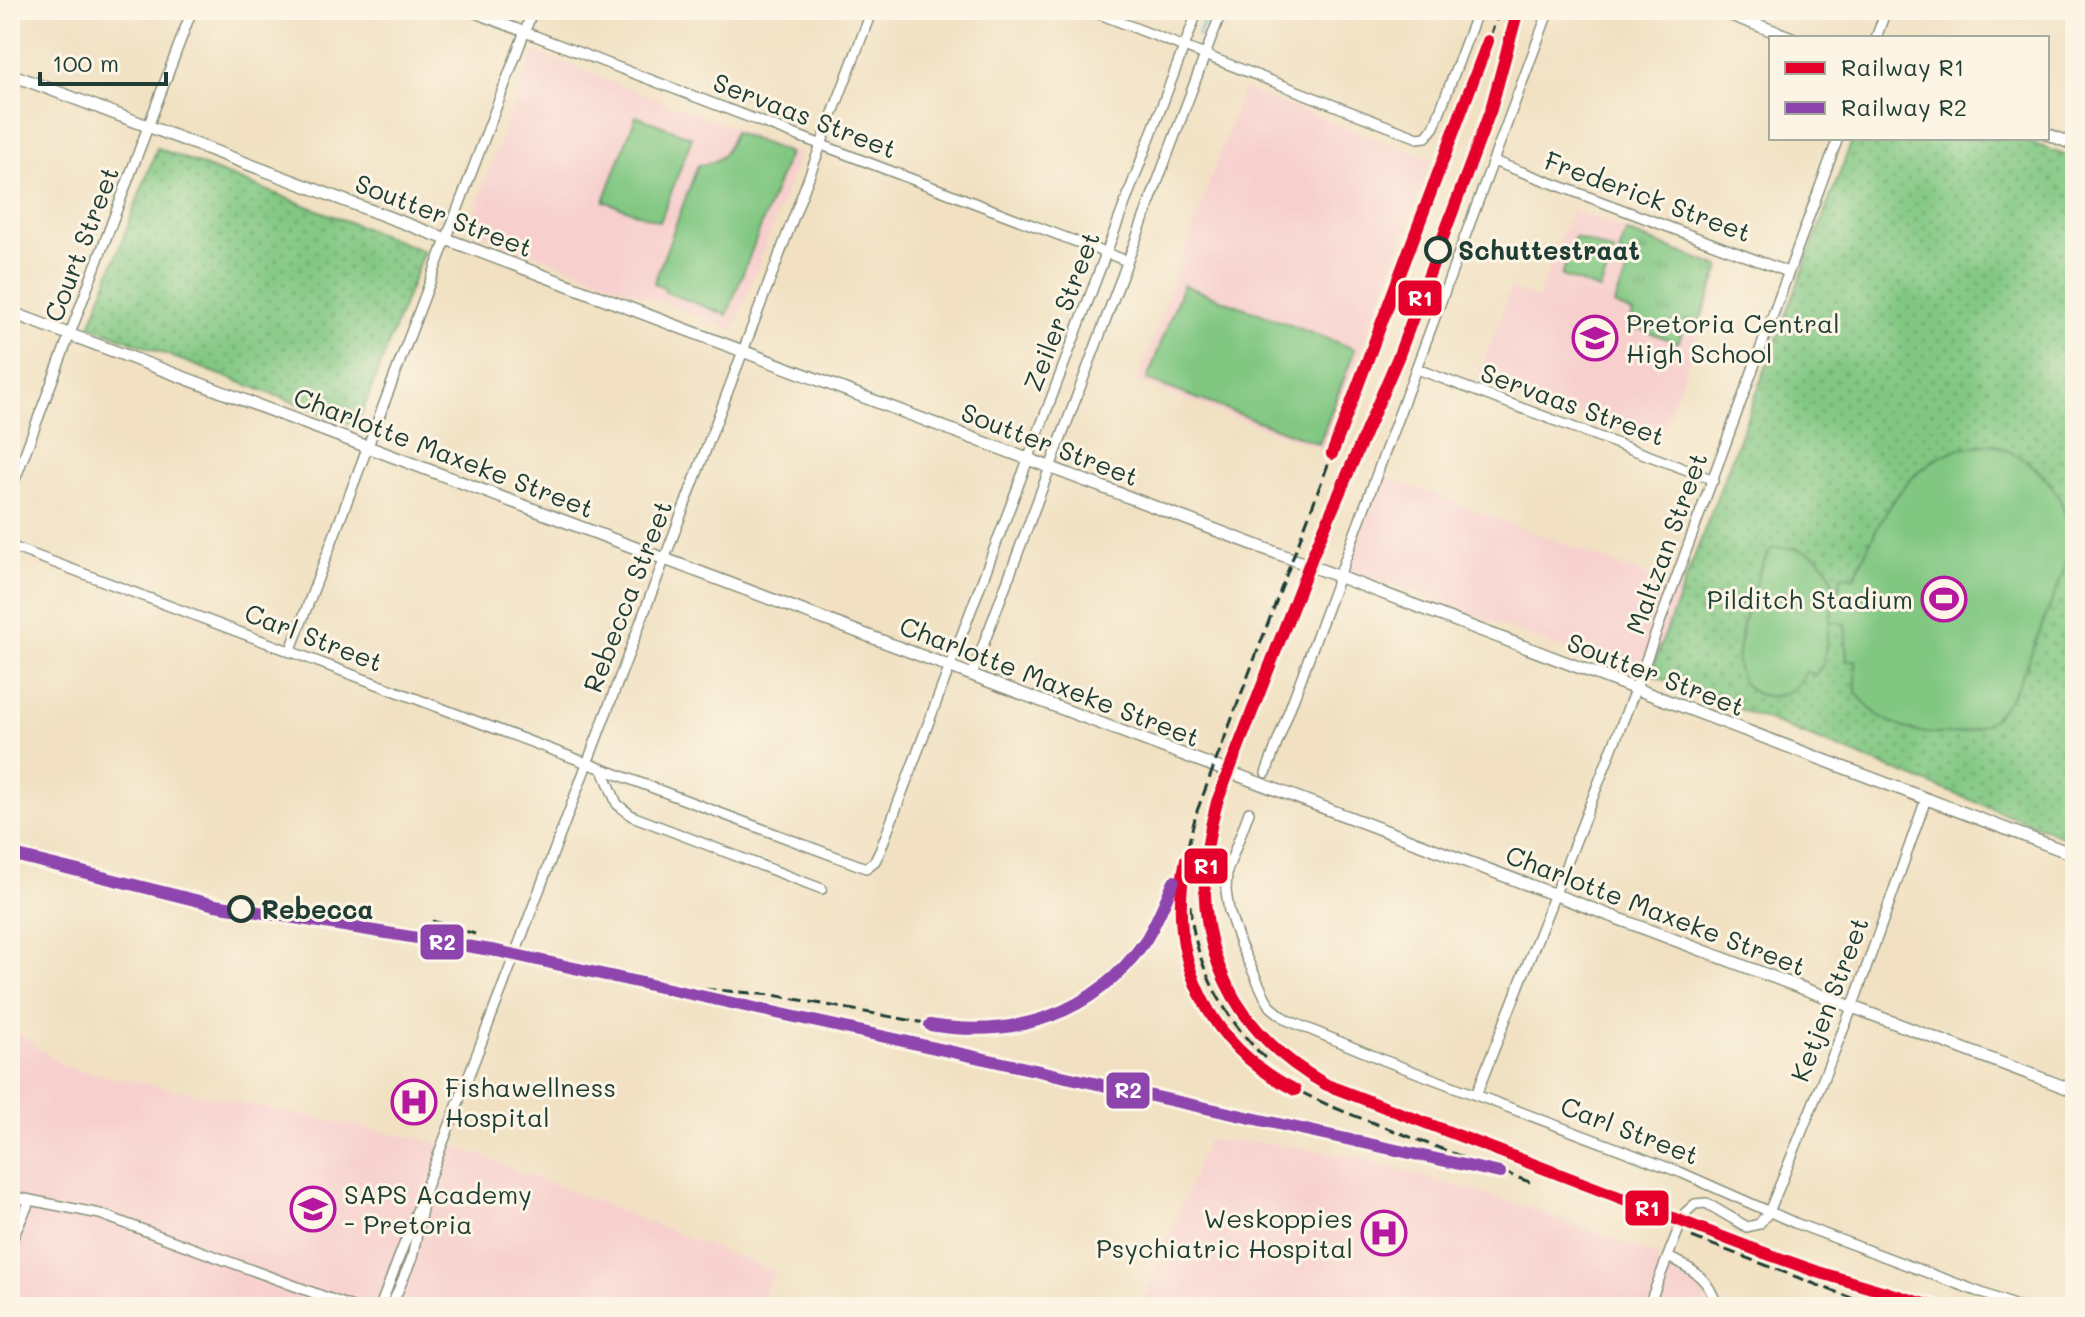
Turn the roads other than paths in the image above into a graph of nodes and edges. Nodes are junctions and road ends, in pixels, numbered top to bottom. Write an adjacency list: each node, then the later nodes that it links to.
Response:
1 (192, 10): 18 (street, Court Street)
2 (467, 10): 12 (street, Servaas Street)
3 (533, 10): 12 (street)
4 (872, 10): 21 (street, Rebecca Street)
5 (1089, 10): 15 (street)
6 (1198, 10): 15 (street, Zeiler Street)
7 (1222, 10): 16 (street, Zeiler Street)
8 (1478, 10): 16 (street)
9 (1549, 10): 23 (street)
10 (1718, 10): 13 (main road)
11 (1886, 10): 14 (street)
12 (525, 32): 21 (street, Servaas Street); 24 (street)
13 (1787, 36)
14 (1877, 36)
15 (1184, 47): 16 (street); 25 (street, Zeiler Street)
16 (1204, 56): 26 (street, Zeiler Street)
17 (10, 74): 18 (main road, Soutter Street)
18 (149, 127): 24 (main road, Soutter Street); 29 (street, Court Street)
19 (2049, 135): 22 (main road)
20 (1837, 140): 27 (street, Maltzan Street)
21 (821, 144): 25 (street, Servaas Street); 30 (street, Rebecca Street)
22 (2075, 145)
23 (1493, 161): 27 (street, Frederick Street); 31 (street)
24 (445, 238): 30 (main road, Soutter Street); 32 (street)
25 (1106, 254): 26 (street, Servaas Street); 33 (street, Zeiler Street)
26 (1127, 261): 34 (street, Zeiler Street)
27 (1788, 272): 35 (street, Maltzan Street)
28 (10, 312): 29 (main road, Charlotte Maxeke Street)
29 (70, 335): 32 (main road, Charlotte Maxeke Street); 36 (street, Court Street)
30 (742, 351): 33 (main road, Soutter Street); 38 (street, Rebecca Street)
31 (1417, 369): 35 (street, Servaas Street); 39 (street)
32 (367, 446): 38 (main road, Charlotte Maxeke Street); 40 (street)
33 (1029, 459): 34 (main road, Soutter Street); 41 (street, Zeiler Street)
34 (1049, 467): 39 (main road, Soutter Street); 42 (street, Zeiler Street)
35 (1714, 480): 43 (street, Maltzan Street)
36 (10, 493)
37 (10, 546): 40 (street, Carl Street)
38 (664, 559): 41 (main road, Charlotte Maxeke Street); 44 (street, Rebecca Street)
39 (1340, 576): 43 (main road, Soutter Street); 46 (street)
40 (290, 652): 44 (street, Carl Street)
41 (951, 667): 42 (main road, Charlotte Maxeke Street); 49 (street, Zeiler Street)
42 (972, 675): 52 (main road, Charlotte Maxeke Street)
43 (1635, 690): 47 (main road, Soutter Street); 52 (street, Maltzan Street)
44 (587, 764): 45 (street, Carl Street); 57 (street, Rebecca Street, bridge)
45 (603, 770): 49 (street, Carl Street); 51 (street)
46 (1266, 773)
47 (1926, 799): 50 (main road, Soutter Street); 53 (street, Ketjen Street)
48 (1249, 812): 55 (street, Carl Street)
49 (880, 851)
50 (2075, 855)
51 (822, 889)
52 (1555, 895): 53 (main road, Charlotte Maxeke Street); 55 (street, Maltzan Street)
53 (1852, 1008): 54 (main road, Charlotte Maxeke Street); 59 (street, Ketjen Street)
54 (2075, 1091)
55 (1476, 1095): 59 (street, Carl Street)
56 (10, 1196): 58 (street)
57 (423, 1197): 63 (street, Rebecca Street); 64 (street, Rebecca Street)
58 (30, 1200): 60 (street); 62 (street)
59 (1769, 1212): 61 (street); 67 (street, Carl Street)
60 (10, 1244)
61 (1668, 1257): 65 (street); 66 (street)
62 (352, 1307)
63 (380, 1307)
64 (391, 1307)
65 (1648, 1307)
66 (1717, 1307)
67 (2019, 1307)

